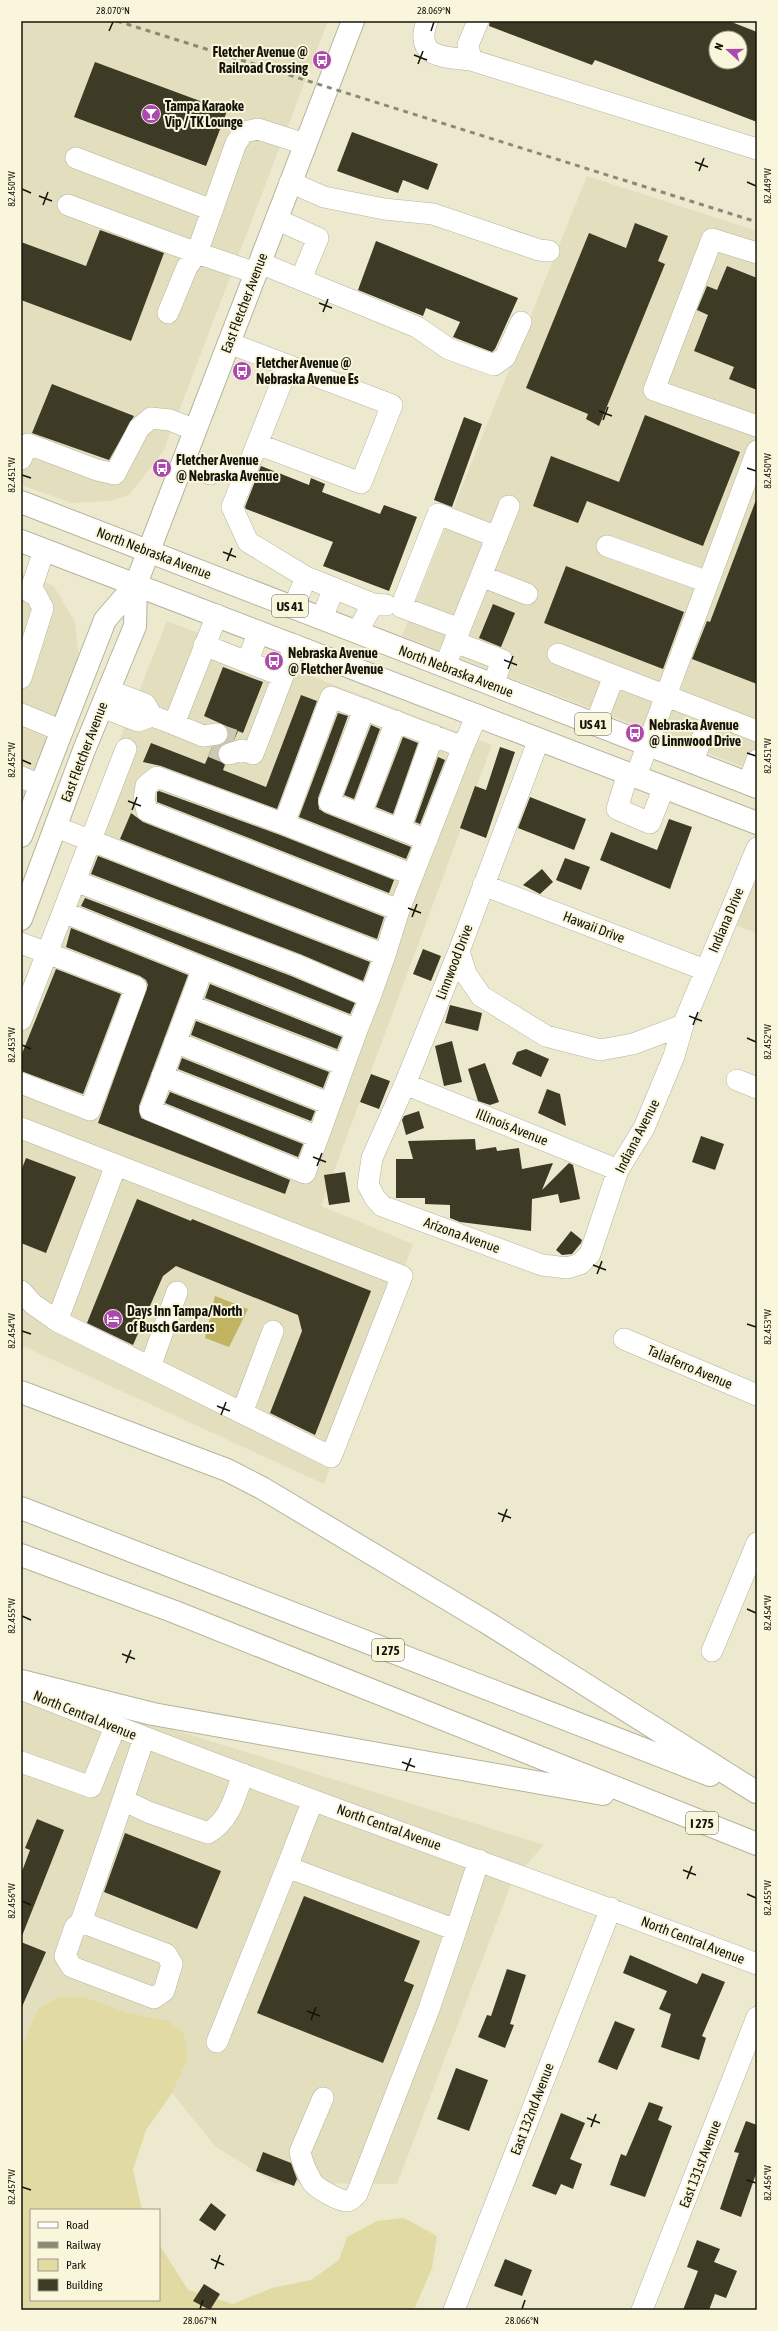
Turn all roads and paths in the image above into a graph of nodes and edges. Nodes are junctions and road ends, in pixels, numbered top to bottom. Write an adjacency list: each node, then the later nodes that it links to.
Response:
1 (353, 21): 5 (main road, East Fletcher Avenue)
2 (427, 21): 4 (street)
3 (478, 21): 4 (street)
4 (471, 60): 6 (street)
5 (305, 144): 8 (main road, East Fletcher Avenue); 10 (street)
6 (757, 149)
7 (76, 158): 10 (street)
8 (290, 182): 11 (main road, East Fletcher Avenue); 12 (street)
9 (68, 205): 14 (street)
10 (212, 210): 14 (street)
11 (276, 219): 15 (main road, East Fletcher Avenue); 16 (street)
12 (549, 251)
13 (757, 252): 21 (street)
14 (197, 253): 15 (street); 17 (street)
15 (258, 268): 16 (street); 19 (main road, East Fletcher Avenue)
16 (301, 279): 18 (street)
17 (168, 313)
18 (521, 322)
19 (229, 343): 20 (street); 22 (main road, East Fletcher Avenue)
20 (288, 366): 23 (street); 23 (street)
21 (757, 426)
22 (195, 430): 25 (street); 26 (main road, East Fletcher Avenue)
23 (257, 444): 27 (street)
24 (757, 451): 37 (street)
25 (21, 459)
26 (183, 463): 27 (street); 34 (main road, East Fletcher Avenue)
27 (246, 470): 36 (street)
28 (21, 502): 34 (main road, North Nebraska Avenue / US 41)
29 (509, 506): 30 (street)
30 (497, 537): 35 (street); 44 (street)
31 (21, 541): 33 (main road, US 41)
32 (607, 546): 37 (street)
33 (44, 550): 38 (main road, US 41); 40 (street)
34 (149, 551): 38 (main road, East Fletcher Avenue); 43 (main road, North Nebraska Avenue / US 41)
35 (481, 576): 41 (street); 49 (street)
36 (306, 577): 39 (street); 43 (street)
37 (708, 582): 59 (street)
38 (136, 584): 45 (main road, US 41); 60 (main road, East Fletcher Avenue); 68 (main road, East Fletcher Avenue)
39 (334, 588): 42 (street); 46 (street)
40 (25, 590): 57 (street)
41 (528, 594)
42 (373, 604): 44 (street); 48 (street)
43 (294, 607): 46 (main road, North Nebraska Avenue / US 41)
44 (401, 608): 49 (street)
45 (217, 615): 47 (main road, US 41); 50 (street)
46 (322, 618): 48 (main road, North Nebraska Avenue / US 41)
47 (259, 632): 51 (main road, US 41); 53 (street)
48 (357, 632): 54 (main road, North Nebraska Avenue / US 41)
49 (457, 636): 54 (street); 58 (street)
50 (204, 645): 53 (street); 66 (street)
51 (295, 645): 55 (street); 64 (main road, US 41)
52 (558, 654): 56 (street)
53 (247, 662): 55 (street)
54 (445, 666): 58 (main road, North Nebraska Avenue / US 41)
55 (283, 676): 66 (street)
56 (614, 676): 59 (street); 67 (street)
57 (21, 678)
58 (494, 685): 67 (main road, North Nebraska Avenue / US 41)
59 (665, 697): 63 (street); 73 (street)
60 (105, 699): 66 (street); 84 (main road, East Fletcher Avenue)
61 (364, 709): 65 (street); 81 (street); 83 (street)
62 (21, 714): 68 (street)
63 (712, 714): 69 (street); 76 (street)
64 (477, 715): 71 (main road, US 41); 72 (street)
65 (396, 721): 70 (street); 81 (street)
66 (174, 724)
67 (595, 725): 73 (main road, North Nebraska Avenue / US 41)
68 (62, 731): 78 (main road, East Fletcher Avenue)
69 (757, 732)
70 (433, 735): 72 (street); 85 (street)
71 (539, 739): 77 (main road, US 41); 92 (street, Linnwood Drive)
72 (465, 744): 88 (street)
73 (647, 745): 76 (main road, North Nebraska Avenue / US 41); 77 (street)
74 (126, 749): 87 (street)
75 (757, 760): 79 (street)
76 (692, 762): 79 (main road, North Nebraska Avenue / US 41)
77 (632, 774): 80 (main road, US 41); 80 (street)
78 (31, 781): 86 (main road, East Fletcher Avenue)
79 (752, 786)
80 (664, 787): 82 (main road, US 41)
81 (362, 814): 85 (street)
82 (757, 823)
83 (284, 824): 90 (street); 93 (street)
84 (56, 827): 87 (street); 95 (main road, East Fletcher Avenue)
85 (400, 829): 88 (street)
86 (22, 832)
87 (90, 840): 91 (street); 99 (street)
88 (427, 840): 90 (street)
89 (757, 848): 101 (street, Indiana Drive)
90 (413, 875): 93 (street)
91 (75, 880): 94 (street); 102 (street)
92 (483, 885): 97 (street, Linnwood Drive); 101 (street, Hawaii Drive)
93 (399, 910): 99 (street)
94 (63, 912): 98 (street); 100 (street)
95 (21, 919)
96 (21, 943): 98 (street)
97 (459, 951): 105 (street); 112 (street, Linnwood Drive)
98 (47, 953): 104 (street); 111 (street)
99 (385, 955): 102 (street)
100 (203, 968): 103 (street); 106 (street)
101 (705, 970): 105 (street, Indiana Avenue)
102 (370, 996): 106 (street)
103 (189, 1004): 107 (street); 108 (street)
104 (21, 1020)
105 (683, 1025): 118 (street, Indiana Avenue)
106 (357, 1030): 108 (street)
107 (175, 1042): 109 (street); 114 (street)
108 (344, 1065): 114 (street)
109 (162, 1076): 116 (street); 116 (street)
110 (737, 1080): 113 (street)
111 (21, 1083)
112 (405, 1084): 118 (street, Illinois Avenue); 119 (street, Linnwood Drive)
113 (757, 1088)
114 (330, 1104): 116 (street)
115 (21, 1128): 117 (street)
116 (318, 1137)
117 (116, 1165): 123 (street); 129 (street)
118 (618, 1170): 120 (street, Indiana Avenue)
119 (368, 1185): 120 (street, Arizona Avenue)
120 (567, 1268)
121 (21, 1291): 123 (street)
122 (177, 1292): 126 (street)
123 (57, 1321): 126 (street)
124 (273, 1331): 129 (street)
125 (624, 1339): 128 (street, Taliaferro Avenue)
126 (150, 1367): 129 (street)
127 (21, 1392): 140 (main road)
128 (757, 1395)
129 (242, 1413)
130 (21, 1508): 140 (main road, I 275)
131 (757, 1543): 133 (street)
132 (21, 1555): 143 (main road, I 275)
133 (712, 1651)
134 (21, 1681): 143 (main road)
135 (21, 1689): 136 (street, North Central Avenue)
136 (115, 1727): 137 (street, North Central Avenue); 138 (street)
137 (144, 1738): 139 (street, North Central Avenue); 141 (street)
138 (21, 1762)
139 (243, 1774): 141 (street); 142 (street, North Central Avenue)
140 (756, 1792)
141 (123, 1800): 148 (street)
142 (313, 1800): 145 (street, North Central Avenue); 146 (street)
143 (648, 1802): 144 (main road, I 275)
144 (757, 1844)
145 (479, 1860): 147 (street, North Central Avenue); 149 (street)
146 (287, 1867): 149 (street); 152 (street)
147 (611, 1908): 150 (street, North Central Avenue); 154 (street, East 132nd Avenue)
148 (81, 1922): 148 (street)
149 (456, 1930): 153 (street)
150 (757, 1964)
151 (757, 2017): 155 (street, East 131st Avenue)
152 (217, 2042)
153 (323, 2098)
154 (454, 2310)
155 (642, 2310)

